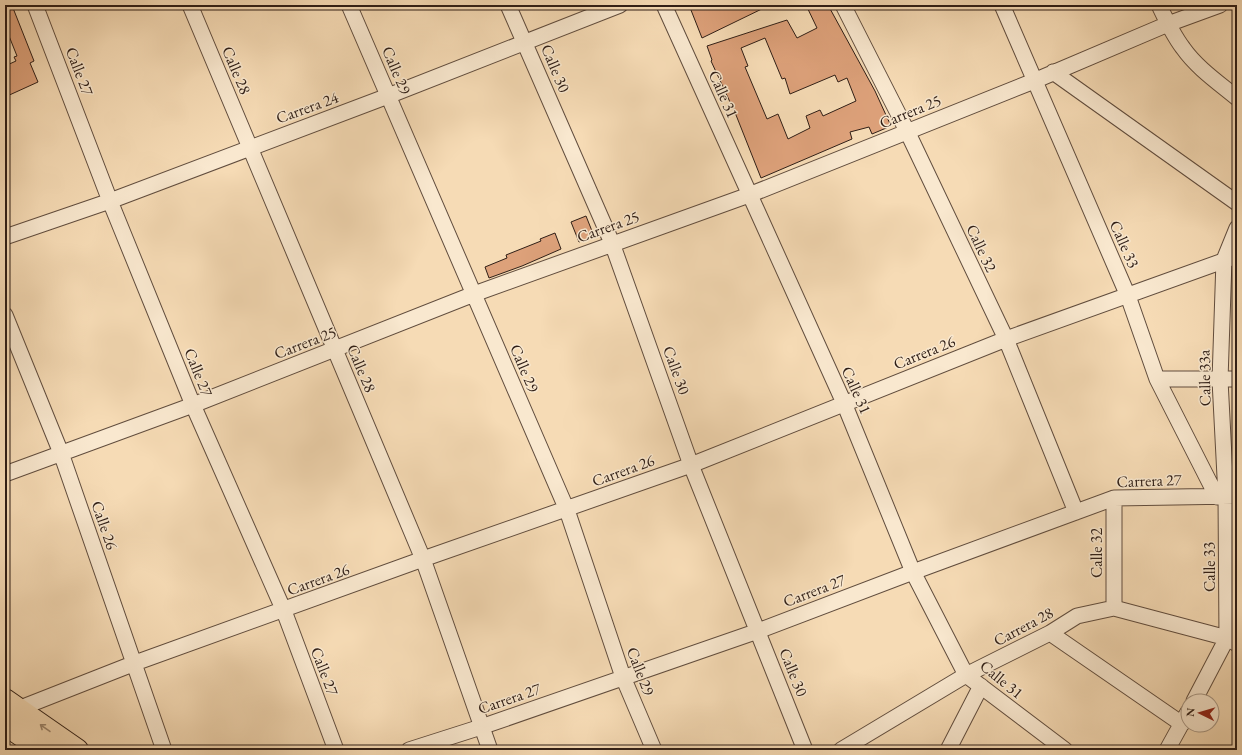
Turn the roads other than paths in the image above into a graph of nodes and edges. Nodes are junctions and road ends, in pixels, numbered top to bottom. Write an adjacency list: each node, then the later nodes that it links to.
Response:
1 (35, 5): 20 (street, Calle 27)
2 (190, 5): 18 (street, Calle 28)
3 (349, 5): 15 (street, Calle 29)
4 (508, 5): 12 (street, Calle 30)
5 (620, 5): 12 (street, Carrera 24)
6 (664, 5): 19 (street, Calle 31)
7 (843, 5): 17 (street, Calle 32)
8 (1002, 5): 14 (street, Calle 33)
9 (1159, 5): 11 (street)
10 (1220, 5): 11 (street, Carrera 25)
11 (1168, 24): 13 (street, Carrera 25); 16 (street)
12 (526, 43): 15 (street, Carrera 24); 24 (street, Calle 30)
13 (1053, 72): 14 (street, Carrera 25); 21 (street)
14 (1034, 81): 17 (street, Carrera 25); 27 (street, Calle 33)
15 (388, 96): 18 (street, Carrera 24); 26 (street, Calle 29)
16 (1237, 98)
17 (907, 131): 19 (street, Carrera 25); 29 (street, Calle 32)
18 (250, 147): 20 (street, Carrera 24); 30 (street, Calle 28)
19 (749, 195): 24 (street, Carrera 25); 34 (street, Calle 31)
20 (110, 201): 23 (street, Carrera 24); 35 (street, Calle 27)
21 (1237, 203)
22 (1237, 228): 25 (street)
23 (5, 237)
24 (612, 243): 26 (street, Carrera 25); 37 (street, Calle 30)
25 (1230, 258): 27 (street, Carrera 26); 33 (street, Calle 33a)
26 (474, 294): 30 (street, Carrera 25); 41 (street, Calle 29)
27 (1128, 296): 29 (street, Carrera 26); 31 (street, Calle 33)
28 (5, 315): 36 (street, Calle 26)
29 (1006, 339): 34 (street, Carrera 26); 42 (street, Calle 32)
30 (335, 350): 35 (street, Carrera 25); 43 (street, Calle 28)
31 (1158, 379): 33 (street); 39 (street, Calle 33)
32 (1237, 379): 33 (street)
33 (1220, 380): 39 (street, Calle 33a)
34 (844, 403): 37 (street, Carrera 26); 44 (street, Calle 31)
35 (193, 405): 36 (street, Carrera 25); 46 (street, Calle 27)
36 (61, 453): 38 (street, Carrera 25); 50 (street, Calle 26)
37 (691, 465): 41 (street, Carrera 26); 47 (street, Calle 30)
38 (5, 474)
39 (1227, 496): 40 (street, Carrera 27); 49 (street, Calle 33)
40 (1114, 498): 42 (street, Carrera 27); 45 (street, Calle 32)
41 (567, 510): 43 (street, Carrera 26); 52 (street, Calle 29)
42 (1076, 512): 44 (street, Carrera 27)
43 (423, 559): 46 (street, Carrera 26); 58 (street, Calle 28)
44 (913, 572): 47 (street, Carrera 27); 51 (street, Calle 31)
45 (1114, 608): 48 (street, Carrera 28); 49 (street, Carrera 28)
46 (284, 611): 50 (street, Carrera 26); 62 (street, Calle 27)
47 (758, 631): 52 (street, Carrera 27); 66 (street, Calle 30)
48 (1050, 633): 51 (street, Carrera 28); 56 (street)
49 (1232, 641): 54 (street)
50 (135, 663): 55 (street, Carrera 26); 61 (street, Calle 26)
51 (966, 675): 53 (street, Calle 31); 67 (street, Carrera 28)
52 (623, 677): 58 (street, Carrera 27); 65 (street, Calle 29)
53 (981, 686): 68 (street); 69 (street, Calle 31)
54 (1199, 693)
55 (9, 711): 59 (highway); 60 (highway, one-way to 55)
56 (1180, 715)
57 (1180, 727): 70 (street)
58 (481, 728): 63 (street, Carrera 27); 64 (street, Calle 28)
59 (43, 750)
60 (77, 750)
61 (164, 750)
62 (336, 750)
63 (409, 750)
64 (490, 750)
65 (654, 750)
66 (806, 750)
67 (841, 750)
68 (948, 750)
69 (1065, 750)
70 (1167, 750)

